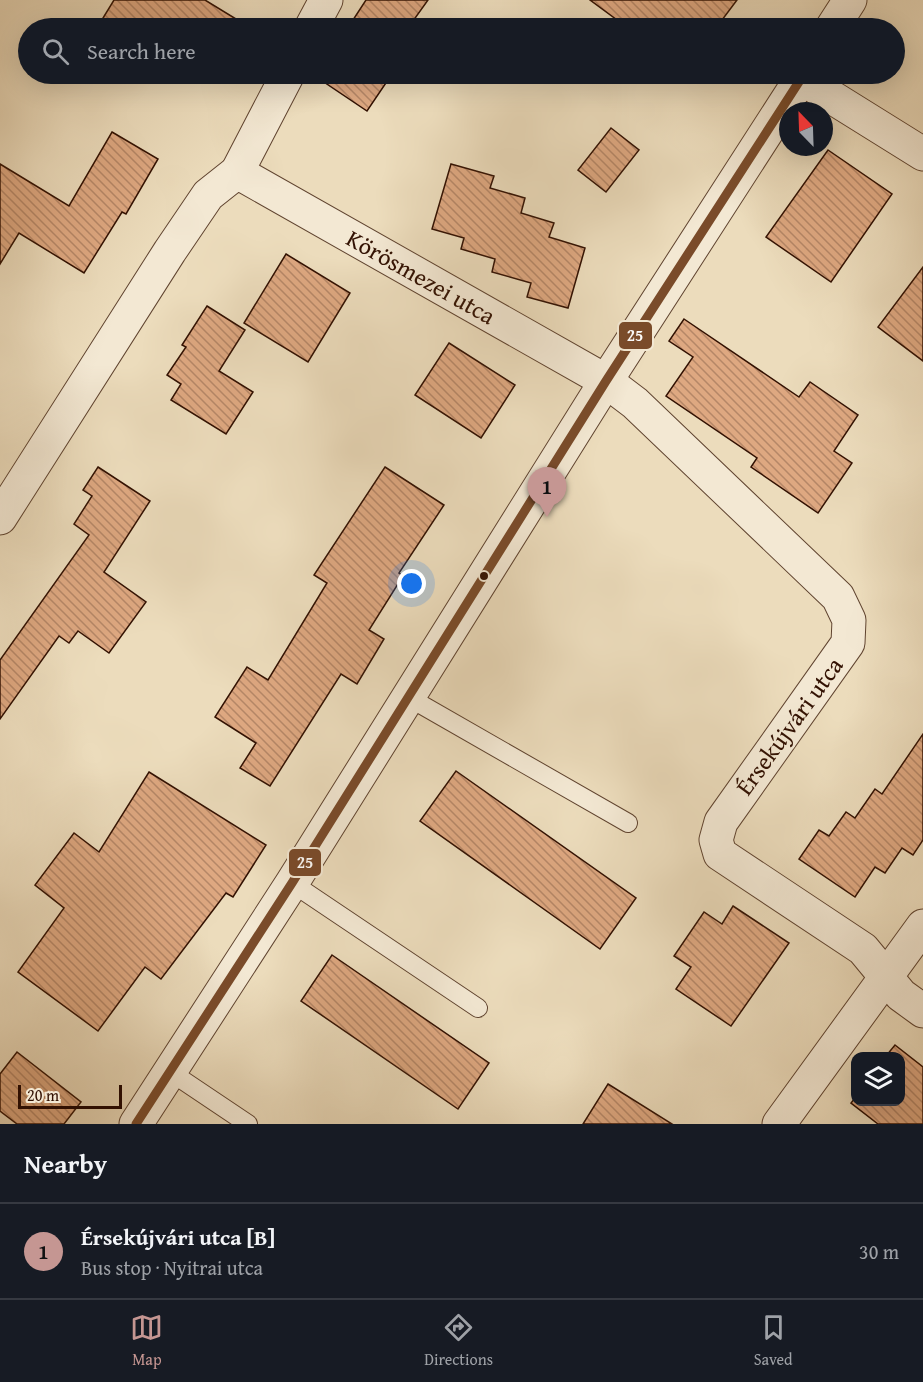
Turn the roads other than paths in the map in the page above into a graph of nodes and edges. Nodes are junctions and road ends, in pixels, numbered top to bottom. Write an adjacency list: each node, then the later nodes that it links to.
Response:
1 (326, 0): 3 (street)
2 (850, 0): 4 (street)
3 (316, 18)
4 (838, 18)
5 (283, 84): 9 (street)
6 (798, 84): 10 (street)
7 (815, 84): 8 (street)
8 (923, 154)
9 (237, 172): 10 (street, Körösmezei utca); 11 (street)
10 (606, 381): 12 (street); 16 (street, Érsekújvári utca)
11 (0, 518)
12 (408, 696): 13 (lane); 14 (street)
13 (628, 823)
14 (292, 883): 17 (lane); 19 (street)
15 (923, 926): 16 (street)
16 (886, 976): 18 (street, Érsekújvári utca); 22 (street)
17 (478, 1008)
18 (923, 1011)
19 (169, 1071): 20 (street); 21 (lane)
20 (136, 1124)
21 (248, 1124)
22 (779, 1124)

